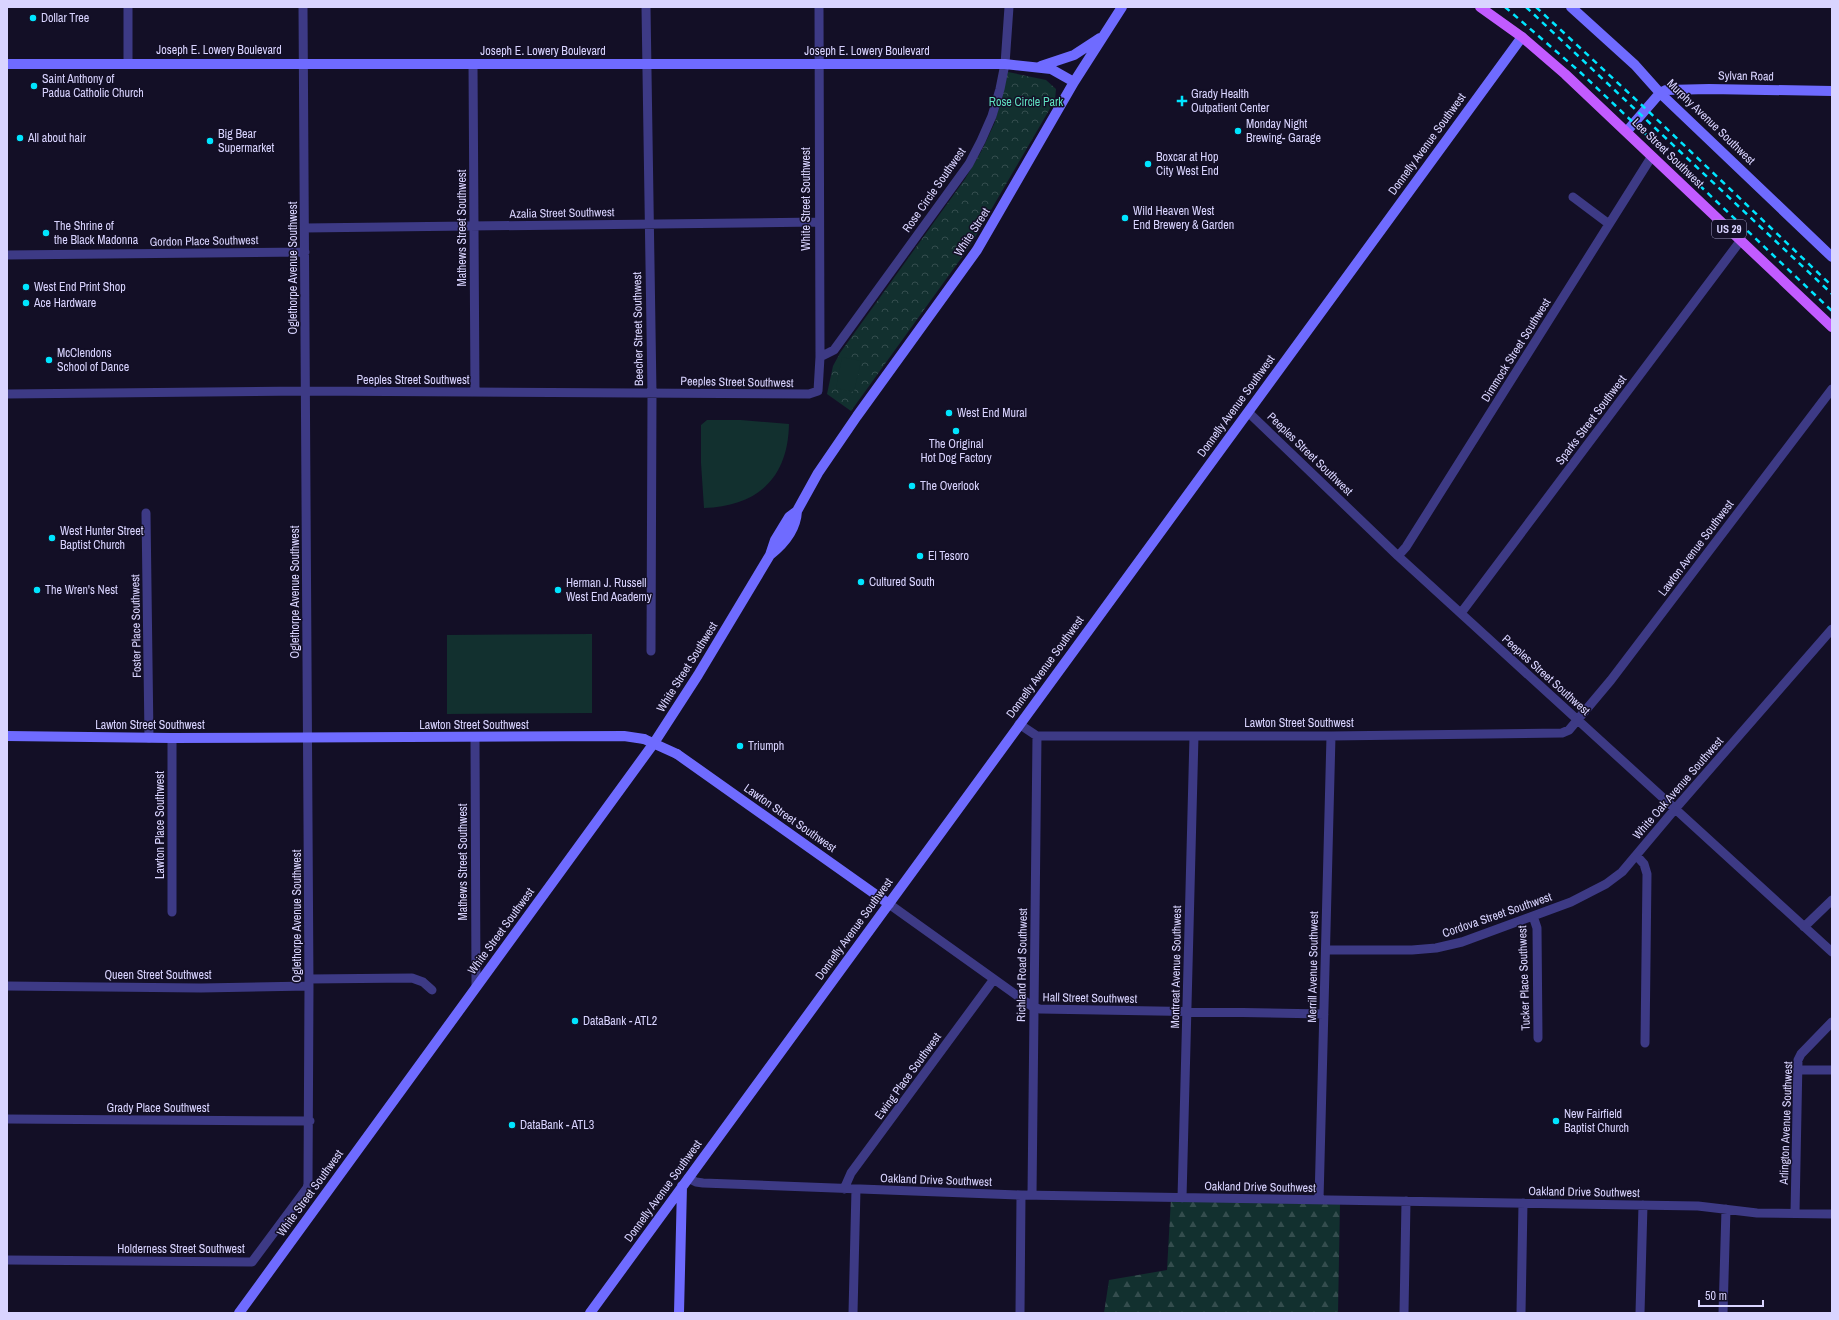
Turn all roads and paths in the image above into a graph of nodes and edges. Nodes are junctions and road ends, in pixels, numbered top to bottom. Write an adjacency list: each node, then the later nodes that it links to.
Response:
1 (128, 7): 11 (street)
2 (303, 7): 12 (street, Oglethorpe Avenue Southwest)
3 (646, 7): 16 (street, Beecher Street Southwest)
4 (819, 7): 13 (street, White Street Southwest)
5 (1009, 7): 17 (street, Rose Circle Southwest)
6 (1122, 7): 9 (street, White Street)
7 (1480, 7): 10 (main road, Lee Street Southwest / US 29)
8 (1571, 7): 21 (street, Murphy Avenue Southwest)
9 (1104, 36): 18 (street); 19 (street, White Street)
10 (1522, 37): 22 (main road, Lee Street Southwest / US 29); 42 (street, Donnelly Avenue Southwest)
11 (128, 63): 12 (street, Joseph E. Lowery Boulevard); 14 (street, Joseph E. Lowery Boulevard)
12 (304, 63): 15 (street, Joseph E. Lowery Boulevard); 29 (street, Oglethorpe Avenue Southwest)
13 (819, 63): 16 (street, Joseph E. Lowery Boulevard); 17 (street, Joseph E. Lowery Boulevard); 25 (street, White Street Southwest)
14 (7, 64)
15 (473, 64): 16 (street, Joseph E. Lowery Boulevard); 28 (street, Mathews Street Southwest)
16 (646, 64): 26 (street, Beecher Street Southwest)
17 (1005, 64): 18 (street, Joseph E. Lowery Boulevard); 35 (street, Rose Circle Southwest)
18 (1038, 67): 19 (street, Joseph E. Lowery Boulevard)
19 (1074, 82): 43 (street, White Street)
20 (1832, 91): 21 (street, Sylvan Road)
21 (1660, 93): 22 (street); 33 (street, Murphy Avenue Southwest)
22 (1627, 131): 23 (main road, Lee Street Southwest / US 29)
23 (1652, 156): 27 (street, Dimmock Street Southwest); 30 (main road, Lee Street Southwest / US 29)
24 (1573, 198): 27 (street)
25 (819, 222): 26 (street, Azalia Street Southwest); 35 (street, White Street Southwest)
26 (649, 224): 28 (street, Azalia Street Southwest); 40 (street, Beecher Street Southwest)
27 (1609, 224): 45 (street, Dimmock Street Southwest)
28 (474, 226): 29 (street, Azalia Street Southwest); 39 (street, Mathews Street Southwest)
29 (305, 228): 31 (street, Oglethorpe Avenue Southwest)
30 (1741, 240): 34 (main road, Lee Street Southwest / US 29); 46 (street, Sparks Street Southwest)
31 (305, 252): 32 (street, Gordon Place Southwest); 37 (street, Oglethorpe Avenue Southwest)
32 (7, 255)
33 (1832, 256)
34 (1832, 327)
35 (820, 357): 38 (street, White Street Southwest)
36 (1832, 388): 49 (street, Lawton Avenue Southwest)
37 (306, 391): 39 (street, Peeples Street Southwest); 41 (street, Peeples Street Southwest); 57 (street, Oglethorpe Avenue Southwest)
38 (818, 391): 40 (street, Peeples Street Southwest)
39 (475, 392): 40 (street, Peeples Street Southwest)
40 (652, 393): 48 (street, Beecher Street Southwest)
41 (7, 394)
42 (1248, 412): 45 (street, Peeples Street Southwest); 50 (street, Donnelly Avenue Southwest)
43 (827, 460): 71 (street, White Street Southwest)
44 (146, 513): 55 (street, Foster Place Southwest)
45 (1398, 556): 46 (street, Peeples Street Southwest)
46 (1461, 614): 49 (street, Peeples Street Southwest)
47 (1832, 629): 59 (street, White Oak Avenue Southwest)
48 (651, 652)
49 (1577, 720): 54 (street, Lawton Street Southwest); 59 (street, Peeples Street Southwest)
50 (1019, 724): 52 (street); 62 (street, Donnelly Avenue Southwest)
51 (7, 736): 55 (street, Lawton Street Southwest)
52 (1037, 736): 53 (street, Lawton Street Southwest); 73 (street, Richland Road Southwest)
53 (1194, 736): 54 (street, Lawton Street Southwest); 74 (street, Montreat Avenue Southwest)
54 (1331, 736): 66 (street, Merrill Avenue Southwest)
55 (149, 738): 56 (street, Lawton Street Southwest)
56 (172, 738): 57 (street, Lawton Street Southwest); 63 (street, Lawton Place Southwest)
57 (308, 738): 58 (street, Lawton Street Southwest); 69 (street, Oglethorpe Avenue Southwest)
58 (475, 738): 62 (street, Lawton Street Southwest, bridge); 71 (street, Mathews Street Southwest)
59 (1675, 809): 60 (street, White Oak Avenue Southwest); 65 (street, Peeples Street Southwest)
60 (1636, 855): 64 (street, Cordova Street Southwest); 78 (street, White Oak Avenue Southwest)
61 (1832, 900): 65 (street)
62 (889, 904): 68 (street, Hall Street Southwest); 84 (street, Donnelly Avenue Southwest)
63 (172, 912)
64 (1533, 916): 66 (street, Cordova Street Southwest); 77 (street, Tucker Place Southwest)
65 (1804, 927): 67 (street, Peeples Street Southwest)
66 (1326, 950): 75 (street, Merrill Avenue Southwest)
67 (1832, 952)
68 (994, 979): 73 (street, Hall Street Southwest); 86 (street, Ewing Place Southwest)
69 (309, 983): 70 (street, Queen Street Southwest); 72 (street, Queen Street Southwest); 82 (street, Oglethorpe Avenue Southwest)
70 (7, 986)
71 (476, 986): 99 (street, White Street Southwest)
72 (432, 990)
73 (1033, 1007): 74 (street, Hall Street Southwest); 89 (street, Richland Road Southwest)
74 (1187, 1012): 75 (street, Hall Street Southwest); 90 (street, Montreat Avenue Southwest)
75 (1324, 1014): 91 (street, Merrill Avenue Southwest)
76 (1832, 1022): 79 (street, Arlington Avenue Southwest)
77 (1538, 1038)
78 (1646, 1043)
79 (1798, 1070): 80 (street); 96 (street, Arlington Avenue Southwest)
80 (1832, 1070)
81 (7, 1119): 82 (street, Grady Place Southwest)
82 (310, 1121): 83 (street, Oglethorpe Avenue Southwest)
83 (309, 1178): 98 (street, Holderness Street Southwest)
84 (688, 1178): 85 (street, Donnelly Avenue Southwest); 86 (street, Oakland Drive Southwest)
85 (682, 1186): 100 (street, Donnelly Avenue Southwest); 101 (street)
86 (844, 1189): 87 (street, Oakland Drive Southwest)
87 (856, 1189): 88 (street, Oakland Drive Southwest); 102 (street)
88 (1021, 1195): 89 (street, Oakland Drive Southwest); 103 (street)
89 (1032, 1195): 90 (street, Oakland Drive Southwest)
90 (1182, 1198): 91 (street, Oakland Drive Southwest)
91 (1319, 1200): 92 (street, Oakland Drive Southwest)
92 (1406, 1201): 93 (street, Oakland Drive Southwest); 104 (street)
93 (1523, 1203): 94 (street, Oakland Drive Southwest); 105 (street)
94 (1643, 1205): 95 (street, Oakland Drive Southwest); 106 (street)
95 (1726, 1209): 96 (street, Oakland Drive Southwest); 107 (street)
96 (1795, 1213): 97 (street, Oakland Drive Southwest)
97 (1832, 1214)
98 (7, 1260)
99 (239, 1313)
100 (590, 1313)
101 (679, 1313)
102 (853, 1313)
103 (1020, 1313)
104 (1404, 1313)
105 (1521, 1313)
106 (1640, 1313)
107 (1723, 1313)

